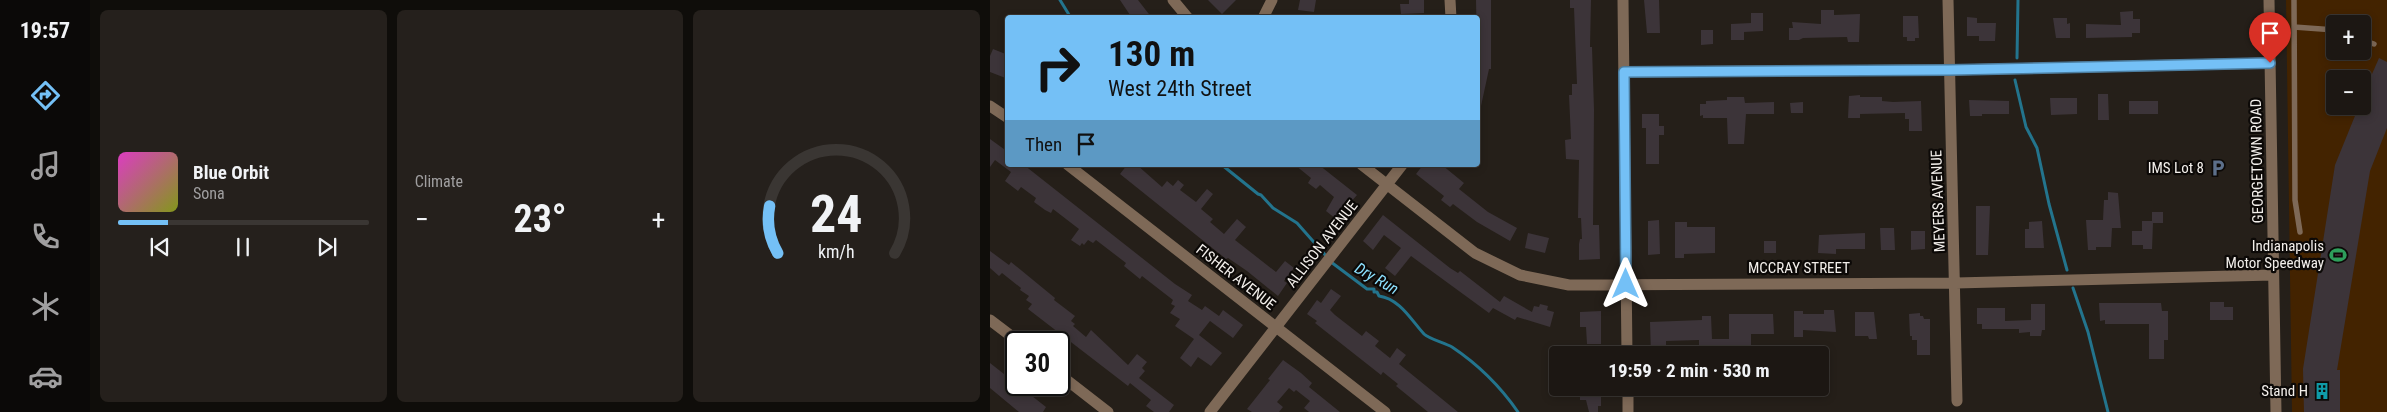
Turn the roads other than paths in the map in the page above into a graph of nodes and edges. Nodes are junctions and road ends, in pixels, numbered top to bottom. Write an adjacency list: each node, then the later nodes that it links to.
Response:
1 (1173, 0): 8 (street)
2 (1272, 0): 9 (street)
3 (1450, 0): 10 (street)
4 (1623, 0): 17 (street)
5 (1948, 0): 16 (street, MEYERS AVENUE)
6 (2269, 0): 15 (street, GEORGETOWN ROAD)
7 (2294, 0): 11 (lane)
8 (1186, 15)
9 (1264, 15)
10 (1451, 15)
11 (2294, 26): 12 (lane); 24 (lane)
12 (2326, 29)
13 (2371, 43): 14 (lane)
14 (2374, 44)
15 (2270, 63): 16 (street); 25 (street, GEORGETOWN ROAD)
16 (1949, 70): 17 (street); 26 (street, MEYERS AVENUE)
17 (1624, 72): 27 (street)
18 (990, 106): 19 (street)
19 (1005, 116)
20 (1071, 167): 29 (street, FISHER AVENUE)
21 (1364, 167): 23 (street, MCCRAY STREET)
22 (1400, 167): 23 (street, ALLISON AVENUE)
23 (1387, 185): 27 (street, MCCRAY STREET); 29 (street, ALLISON AVENUE)
24 (2300, 232)
25 (2273, 274): 26 (street, MCCRAY STREET); 39 (street, GEORGETOWN ROAD)
26 (1956, 282): 27 (street, MCCRAY STREET); 34 (street, MEYERS AVENUE)
27 (1626, 284): 31 (street)
28 (990, 320): 30 (street)
29 (1276, 327): 36 (street, ALLISON AVENUE); 37 (street, FISHER AVENUE)
30 (1005, 331)
31 (1627, 346)
32 (1070, 383): 35 (street)
33 (1628, 396): 38 (street)
34 (1957, 401)
35 (1108, 412)
36 (1210, 412)
37 (1385, 412)
38 (1628, 412)
39 (2276, 412)

